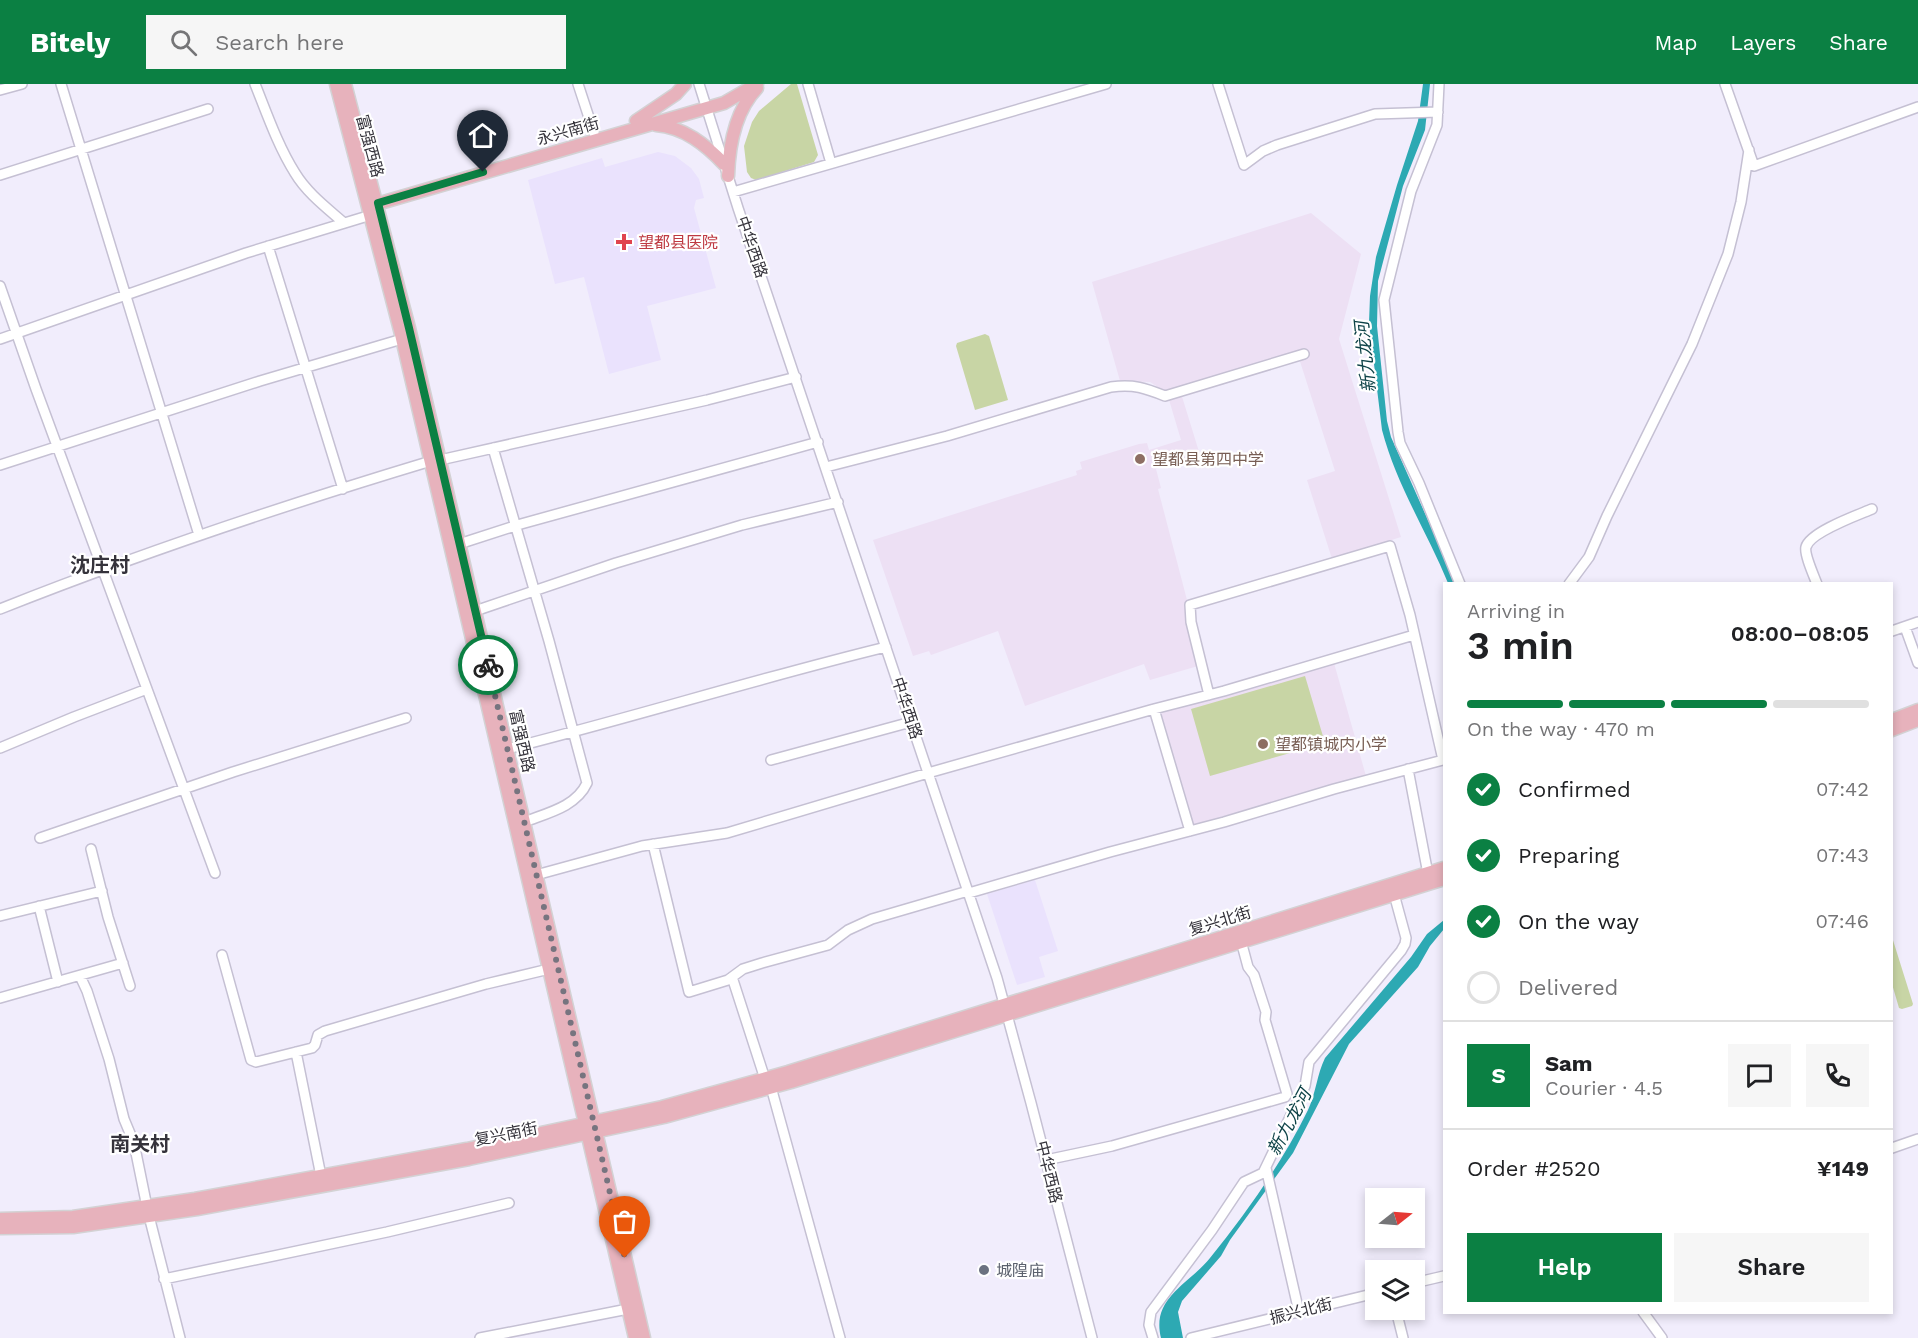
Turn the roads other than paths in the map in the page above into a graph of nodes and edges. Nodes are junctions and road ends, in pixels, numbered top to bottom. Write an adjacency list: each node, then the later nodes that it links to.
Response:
1 (22, 84): 18 (street)
2 (61, 84): 26 (street)
3 (255, 84): 33 (street)
4 (336, 84): 32 (main road, 富强西路)
5 (345, 84): 32 (main road, 富强西路)
6 (578, 84): 25 (street)
7 (685, 84): 23 (main road)
8 (699, 84): 19 (street, 中华西路)
9 (743, 84): 19 (main road)
10 (757, 84): 19 (main road)
11 (762, 84): 29 (main road)
12 (808, 84): 28 (street)
13 (1106, 84): 17 (street)
14 (1218, 84): 22 (street)
15 (1438, 84): 22 (street)
16 (1725, 84): 27 (street)
17 (1085, 87): 28 (street)
18 (0, 90)
19 (705, 105): 23 (main road, 永兴南街); 24 (main road, 永兴南街); 29 (street, 中华西路)
20 (1918, 107): 27 (street)
21 (208, 109): 26 (street)
22 (1438, 112): 57 (street)
23 (636, 121): 25 (main road, 永兴南街)
24 (649, 125): 29 (main road); 32 (main road, 永兴南街)
25 (594, 132): 32 (main road, 永兴南街)
26 (81, 149): 30 (street); 36 (street)
27 (1749, 150): 58 (street)
28 (831, 163): 31 (street)
29 (726, 170): 31 (street, 中华西路)
30 (0, 175)
31 (733, 192): 42 (street, 中华西路)
32 (372, 204): 33 (street); 39 (main road, 富强西路); 47 (main road, 富强西路)
33 (344, 223): 34 (street)
34 (268, 246): 36 (street); 41 (street)
35 (0, 286): 37 (street)
36 (126, 295): 37 (street); 43 (street)
37 (16, 333): 38 (street); 45 (street)
38 (0, 339)
39 (402, 339): 41 (street); 47 (main road, 富强西路)
40 (1304, 354): 49 (street)
41 (306, 367): 43 (street); 50 (street)
42 (796, 377): 44 (street, 中华西路); 46 (street)
43 (161, 413): 45 (street); 54 (street)
44 (818, 442): 49 (street, 中华西路); 53 (street)
45 (57, 447): 48 (street); 56 (street)
46 (493, 448): 47 (street); 53 (street)
47 (435, 461): 50 (street); 55 (main road, 富强西路); 103 (main road, 富强西路)
48 (0, 465)
49 (826, 467): 51 (street, 中华西路)
50 (343, 489): 54 (street)
51 (838, 502): 60 (street); 67 (street, 中华西路)
52 (1872, 509): 59 (street)
53 (516, 526): 55 (street); 60 (street)
54 (199, 535): 56 (street)
55 (459, 544): 62 (main road, 富强西路)
56 (103, 569): 61 (street); 69 (street)
57 (1459, 582)
58 (1571, 582)
59 (1816, 582)
60 (534, 591): 62 (street); 78 (street)
61 (0, 609)
62 (475, 611): 80 (main road, 富强西路)
63 (1918, 622): 64 (street)
64 (1905, 627): 65 (street); 68 (street)
65 (1893, 631)
66 (1414, 635): 70 (street); 70 (street); 82 (street)
67 (886, 647): 76 (street, 中华西路); 78 (street)
68 (1918, 663)
69 (147, 688): 79 (street); 84 (street)
70 (1209, 695): 71 (street)
71 (1154, 709): 83 (street); 86 (street)
72 (1918, 710): 74 (main road)
73 (406, 718): 84 (street)
74 (1893, 720)
75 (1918, 720): 77 (main road)
76 (911, 722): 81 (street); 83 (street, 中华西路)
77 (1893, 730)
78 (574, 733): 80 (street); 85 (street)
79 (0, 748)
80 (507, 749): 85 (main road, 富强西路)
81 (771, 760)
82 (1408, 769): 86 (street); 92 (street)
83 (928, 773): 88 (street); 96 (street, 中华西路)
84 (184, 789): 87 (street); 91 (street)
85 (524, 822): 93 (main road, 富强西路)
86 (1190, 831): 96 (street)
87 (40, 838)
88 (653, 844): 93 (street); 105 (street)
89 (92, 849): 95 (street)
90 (1443, 868): 92 (main road, 复兴北街)
91 (215, 873)
92 (1428, 874): 109 (main road, 复兴北街)
93 (536, 875): 112 (main road, 富强西路)
94 (1443, 879): 97 (main road, 复兴北街)
95 (102, 891): 98 (street); 102 (street)
96 (968, 892): 105 (street); 109 (street, 中华西路)
97 (1394, 894): 100 (main road, 复兴北街); 116 (street)
98 (39, 906): 99 (street); 106 (street)
99 (0, 916)
100 (1241, 941): 109 (main road, 复兴北街); 115 (street)
101 (222, 955): 110 (street)
102 (123, 963): 104 (street); 107 (street)
103 (549, 969): 110 (street); 112 (main road, 富强西路)
104 (80, 976): 106 (street); 119 (street)
105 (732, 977): 111 (street)
106 (58, 982): 108 (street)
107 (130, 986)
108 (0, 998)
109 (1006, 1010): 111 (main road, 复兴南街); 115 (street, 中华西路)
110 (296, 1052): 117 (street)
111 (768, 1083): 112 (main road, 复兴南街); 134 (street)
112 (591, 1129): 117 (main road, 复兴南街); 119 (main road, 复兴南街); 126 (main road, 富强西路); 133 (main road, 富强西路)
113 (1918, 1139): 114 (street)
114 (1893, 1148)
115 (1046, 1160): 135 (street, 中华西路)
116 (1266, 1171): 127 (street); 136 (street)
117 (321, 1176): 119 (main road, 复兴南街)
118 (509, 1203): 123 (street)
119 (148, 1212): 120 (main road, 复兴南街); 121 (main road, 复兴南街); 123 (street)
120 (0, 1219)
121 (0, 1228)
122 (1443, 1276): 124 (street)
123 (164, 1279): 130 (street)
124 (1425, 1280)
125 (1365, 1296): 127 (street, 振兴北街)
126 (628, 1309): 131 (street); 132 (main road, 富强西路)
127 (1299, 1312): 137 (street, 振兴北街)
128 (1644, 1314): 139 (street)
129 (1398, 1320): 138 (street)
130 (180, 1338)
131 (480, 1338)
132 (634, 1338)
133 (644, 1338)
134 (840, 1338)
135 (1092, 1338)
136 (1153, 1338)
137 (1191, 1338)
138 (1403, 1338)
139 (1662, 1338)

